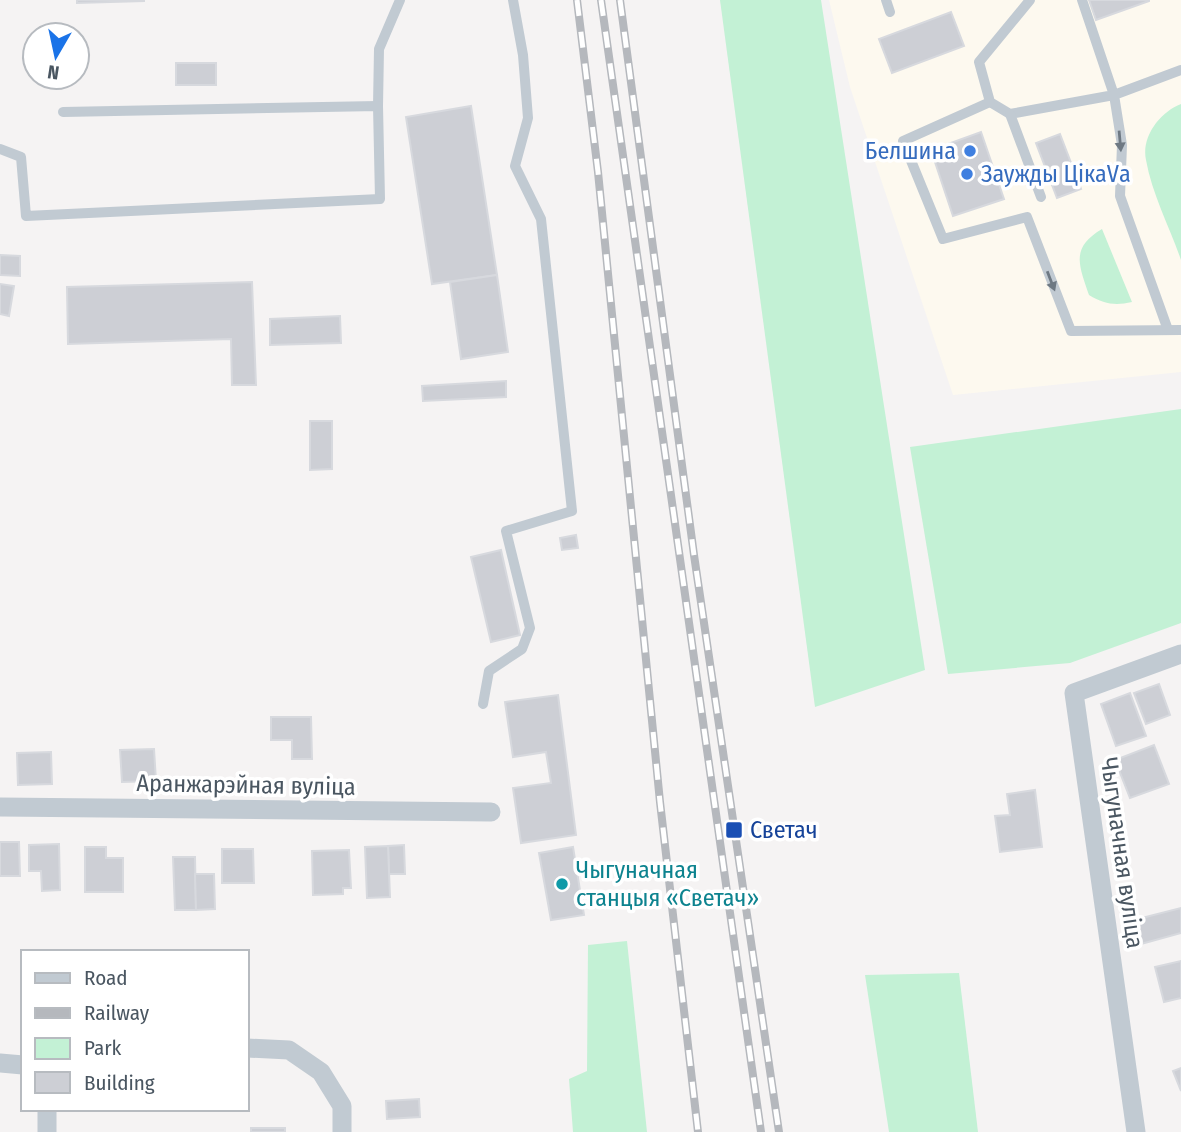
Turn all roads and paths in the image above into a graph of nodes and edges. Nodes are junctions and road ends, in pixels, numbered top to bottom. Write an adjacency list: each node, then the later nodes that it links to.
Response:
1 (400, 0): 10 (lane)
2 (513, 0): 18 (lane)
3 (886, 0): 6 (lane)
4 (1030, 0): 9 (lane)
5 (1082, 0): 8 (lane)
6 (890, 12)
7 (1181, 70): 8 (lane)
8 (1114, 95): 12 (lane); 15 (lane, one-way to 15)
9 (990, 102): 12 (lane); 15 (lane, one-way to 15)
10 (378, 106): 11 (lane); 13 (lane)
11 (63, 112)
12 (1010, 114): 14 (lane)
13 (0, 149)
14 (1041, 198)
15 (1168, 330): 16 (lane)
16 (1181, 330)
17 (1181, 654): 27 (street, Чыгуначная вуліца)
18 (483, 704)
19 (0, 807): 20 (street, Аранжарэйная вуліца)
20 (491, 812)
21 (248, 1048): 26 (street)
22 (0, 1063): 23 (street)
23 (21, 1065)
24 (47, 1111): 25 (street)
25 (47, 1132)
26 (342, 1132)
27 (1136, 1132)

